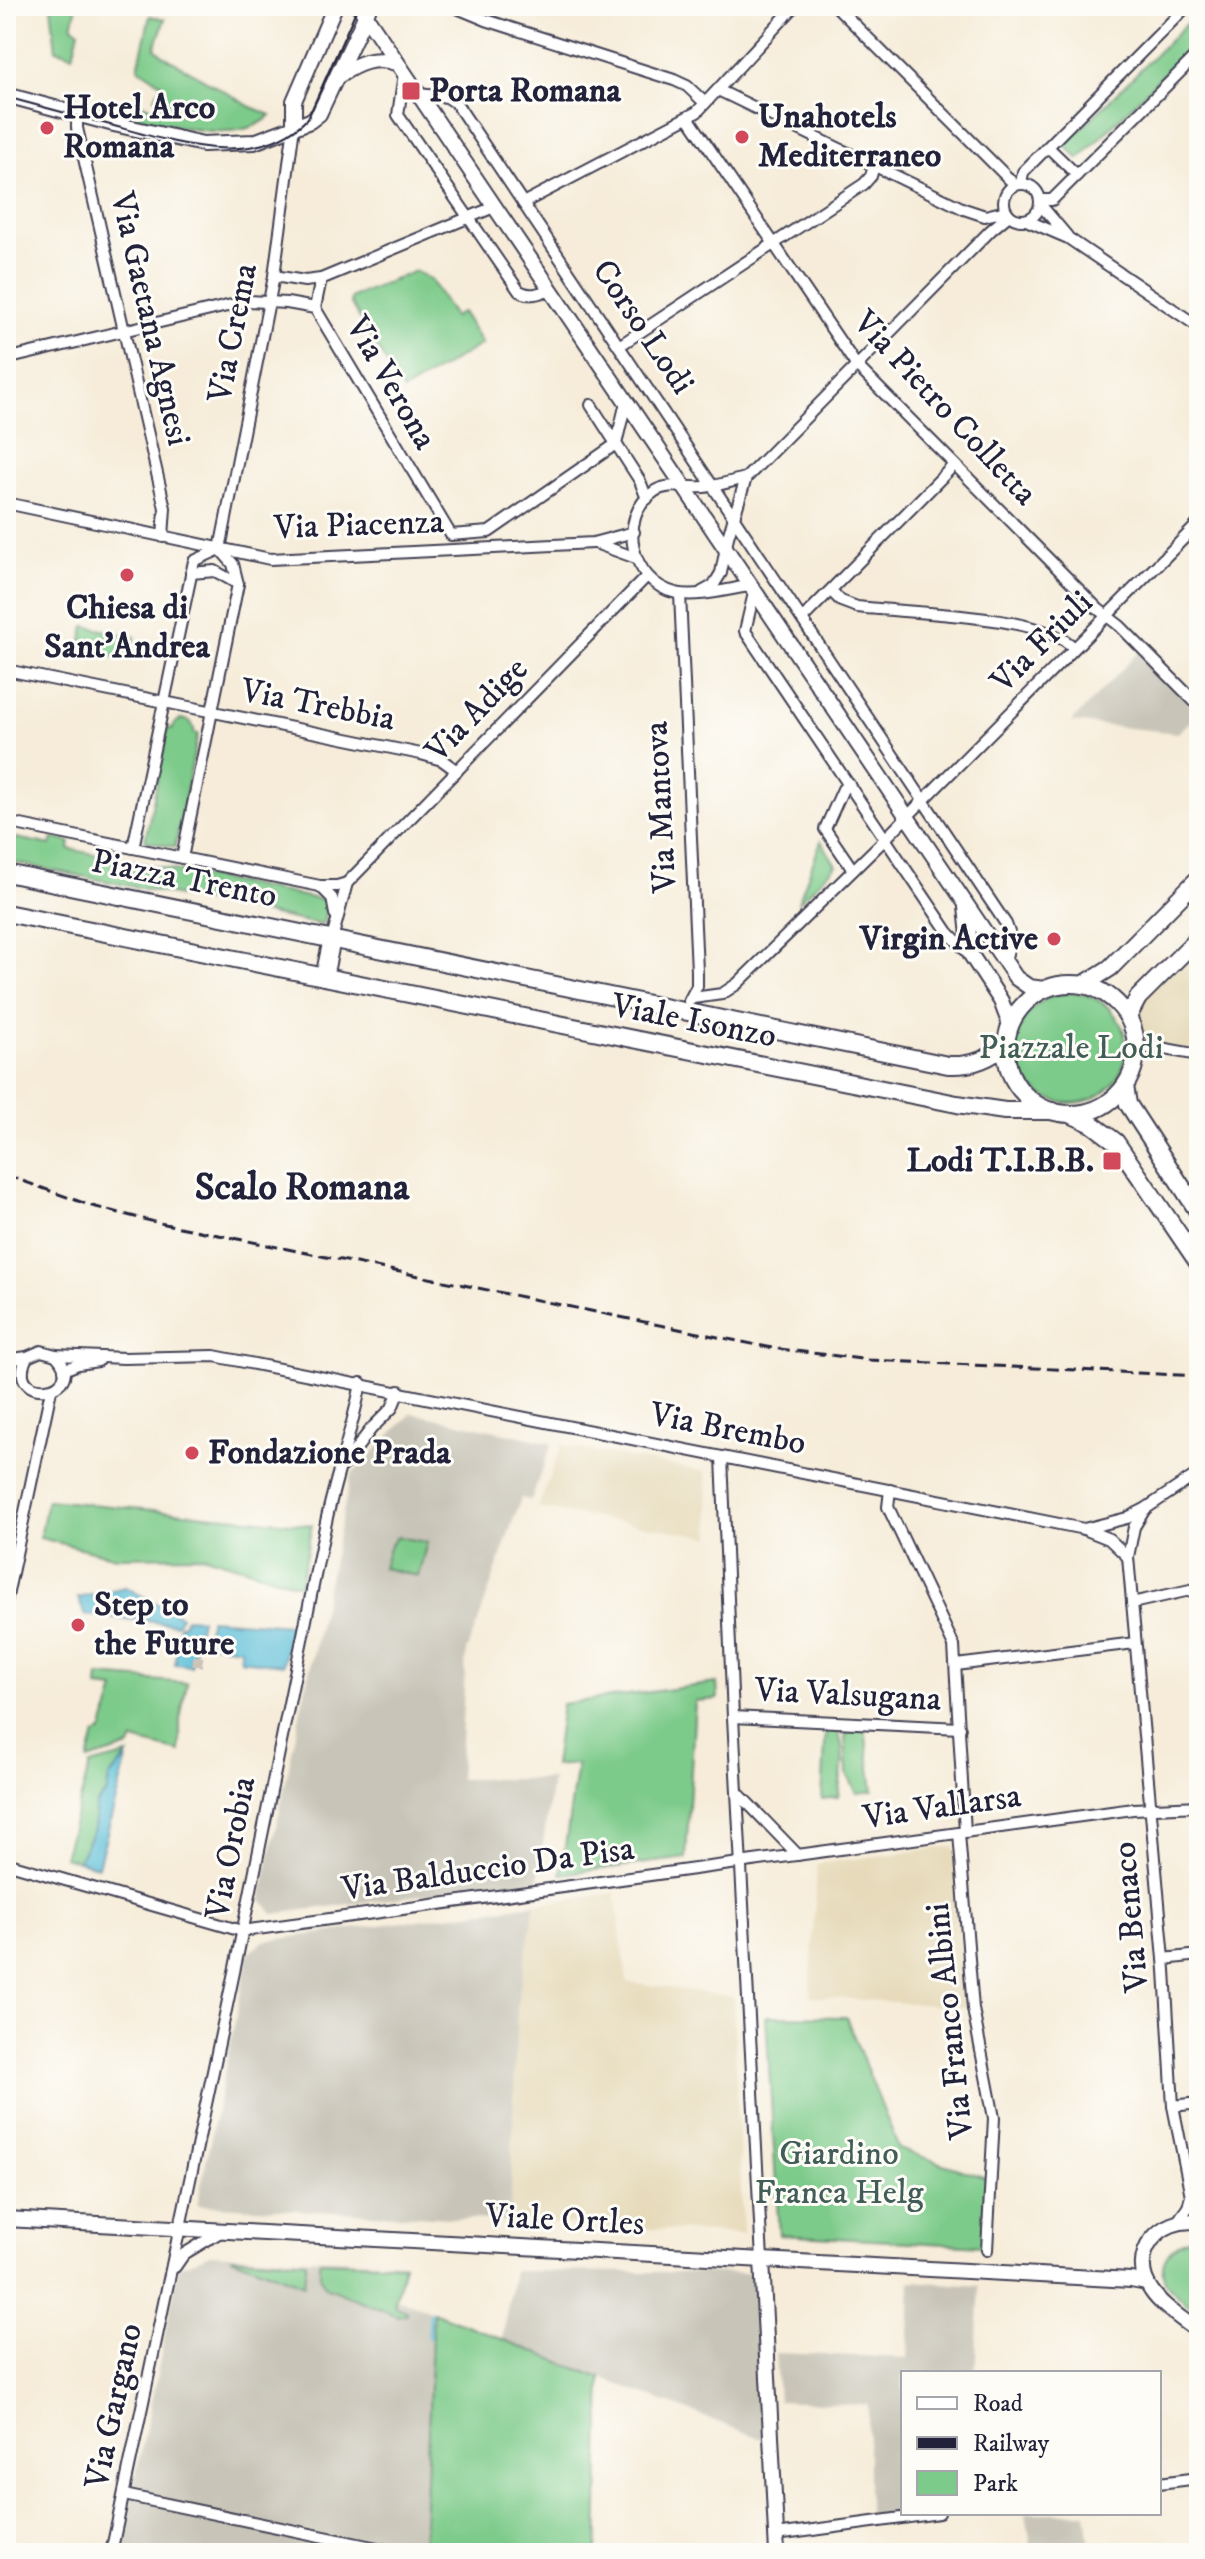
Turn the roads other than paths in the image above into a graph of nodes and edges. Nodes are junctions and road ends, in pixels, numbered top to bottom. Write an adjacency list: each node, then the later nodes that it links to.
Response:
1 (452, 6): 7 (street)
2 (795, 6): 11 (street)
3 (836, 6): 20 (street)
4 (1187, 6): 17 (street)
5 (334, 7): 16 (street)
6 (367, 8): 9 (street); 10 (street)
7 (467, 9): 14 (street)
8 (1199, 53): 19 (street)
9 (400, 68): 10 (street); 12 (street, Corso Lodi); 25 (street, Corso Lodi)
10 (339, 75): 16 (street)
11 (718, 90): 14 (street); 18 (street)
12 (418, 94): 22 (street, Corso Lodi); 23 (street, Corso Lodi)
13 (6, 95): 15 (street)
14 (697, 111): 22 (street); 28 (street, Via Pietro Colletta)
15 (77, 114): 16 (street); 35 (street, Via Gaetana Agnesi)
16 (294, 126): 29 (street, Via Crema)
17 (1048, 147): 19 (street); 20 (street)
18 (874, 166): 24 (street); 28 (street)
19 (1077, 175): 21 (street)
20 (1018, 185): 21 (street); 24 (street)
21 (1040, 202): 26 (street); 27 (street)
22 (523, 203): 36 (street, Corso Lodi)
23 (494, 207): 25 (street); 31 (street, Corso Lodi)
24 (1008, 213): 26 (street); 38 (street)
25 (468, 219): 30 (street); 31 (street, Corso Lodi)
26 (1026, 220): 27 (street)
27 (1068, 238): 34 (street)
28 (773, 245): 36 (street); 38 (street, Via Pietro Colletta)
29 (274, 276): 30 (street); 32 (street, Via Crema)
30 (321, 279): 33 (street)
31 (549, 289): 39 (street, Corso Lodi)
32 (269, 301): 33 (street, Via Verona); 35 (street, Via Verona); 56 (street, Via Crema)
33 (315, 308): 51 (street, Via Verona)
34 (1199, 327)
35 (125, 330): 37 (street, Via Verona); 53 (street, Via Gaetana Agnesi)
36 (619, 346): 44 (street, Corso Lodi)
37 (6, 359)
38 (856, 365): 42 (street, Via Pietro Colletta); 43 (street)
39 (626, 402): 41 (street, Corso Lodi); 45 (street, Corso Lodi)
40 (591, 405): 41 (street)
41 (616, 444): 46 (street); 49 (street)
42 (954, 465): 63 (street); 66 (street, Via Pietro Colletta)
43 (746, 478): 44 (street); 48 (street)
44 (713, 486): 45 (street); 48 (street, Corso Lodi)
45 (683, 487): 46 (street); 57 (street, Corso Lodi)
46 (647, 499): 52 (street)
47 (6, 503): 53 (street, Via Piacenza)
48 (734, 517): 57 (street); 67 (street, Corso Lodi)
49 (500, 523): 51 (street, Via Piacenza); 55 (street)
50 (1199, 523): 66 (street, Via Friuli)
51 (444, 526)
52 (634, 532): 54 (street, Via Piacenza); 58 (street)
53 (163, 537): 56 (street, Via Piacenza)
54 (593, 543): 55 (street, Via Piacenza); 58 (street, Via Piacenza)
55 (501, 547): 56 (street, Via Piacenza)
56 (220, 549): 59 (street); 61 (street)
57 (727, 552): 62 (street, Corso Lodi); 64 (street)
58 (636, 558): 60 (street)
59 (191, 573): 61 (street); 70 (street)
60 (646, 577): 65 (street); 73 (street, Via Adige)
61 (238, 584): 72 (street)
62 (752, 590): 64 (street); 74 (street, Corso Lodi); 76 (street, Corso Lodi)
63 (831, 591): 67 (street); 68 (street)
64 (702, 592): 65 (street)
65 (680, 594): 96 (street, Via Mantova)
66 (1108, 616): 68 (street, Via Friuli); 71 (street, Via Pietro Colletta)
67 (802, 619): 75 (street, Corso Lodi)
68 (1074, 648): 75 (street, Via Friuli)
69 (6, 670): 70 (street)
70 (164, 702): 72 (street); 79 (street)
71 (1199, 706)
72 (211, 712): 73 (street, Via Trebbia); 80 (street)
73 (457, 771): 84 (street, Via Adige)
74 (849, 784): 78 (street, Corso Lodi); 81 (street)
75 (923, 800): 76 (street, Via Friuli); 92 (street, Corso Lodi)
76 (907, 817): 78 (street, Via Friuli); 86 (street, Corso Lodi)
77 (6, 822): 79 (street, Piazza Trento)
78 (885, 839): 81 (street, Via Friuli); 91 (street, Corso Lodi)
79 (133, 848): 80 (street, Piazza Trento)
80 (182, 858): 85 (street, Piazza Trento)
81 (853, 870): 96 (street, Via Friuli)
82 (6, 873): 90 (main road, Piazza Trento)
83 (1199, 878): 94 (main road)
84 (347, 883): 85 (street, Piazza Trento); 88 (street)
85 (320, 886): 88 (street, Piazza Trento)
86 (965, 903): 91 (street, Corso Lodi); 92 (street, Corso Lodi)
87 (6, 913): 93 (main road, Piazza Trento)
88 (336, 921): 90 (street)
89 (1199, 937): 98 (main road)
90 (332, 939): 93 (main road); 97 (main road, Viale Isonzo)
91 (973, 959): 99 (street, Corso Lodi)
92 (1005, 961): 95 (street, Corso Lodi)
93 (324, 977): 104 (main road, Viale Isonzo)
94 (1091, 987): 95 (main road); 98 (main road)
95 (1044, 989): 99 (main road)
96 (693, 998): 97 (street)
97 (680, 1010): 100 (main road, Viale Isonzo)
98 (1128, 1017): 101 (main road)
99 (1010, 1025): 100 (main road)
100 (1005, 1045): 104 (main road)
101 (1136, 1054): 102 (street); 103 (main road)
102 (1199, 1055)
103 (1125, 1086): 104 (main road); 105 (main road)
104 (1060, 1113): 106 (main road)
105 (1199, 1213)
106 (1199, 1264)
107 (56, 1355): 108 (street); 109 (street); 112 (street)
108 (27, 1357): 110 (street); 113 (street)
109 (124, 1358): 112 (street); 114 (street, Via Brembo)
110 (6, 1360)
111 (6, 1366): 113 (street)
112 (64, 1370): 116 (street)
113 (23, 1371): 115 (street)
114 (361, 1383): 117 (street, Via Brembo); 118 (street, Via Orobia)
115 (38, 1390): 116 (street); 119 (street)
116 (51, 1390): 119 (street)
117 (399, 1391): 120 (street); 121 (street, Via Brembo)
118 (355, 1414): 120 (street); 123 (street, Via Orobia)
119 (43, 1422): 129 (street)
120 (371, 1429): 123 (street)
121 (722, 1457): 124 (street, Via Brembo); 133 (street)
122 (1199, 1473): 125 (street, Via Brembo)
123 (335, 1478): 142 (street, Via Orobia)
124 (890, 1490): 126 (street, Via Brembo); 132 (street, Via Valsugana)
125 (1145, 1509): 126 (street, Via Brembo); 127 (street, Via Benaco)
126 (1084, 1529): 127 (street, Via Brembo)
127 (1128, 1557): 130 (street, Via Benaco)
128 (1199, 1588): 130 (street)
129 (6, 1601)
130 (1132, 1603): 131 (street, Via Benaco)
131 (1135, 1643): 132 (street); 137 (street, Via Benaco)
132 (956, 1665): 134 (street, Via Valsugana)
133 (733, 1717): 134 (street, Via Valsugana); 135 (street)
134 (960, 1728): 138 (street, Via Valsugana)
135 (738, 1793): 139 (street); 140 (street)
136 (1199, 1806): 137 (street, Via Vallarsa)
137 (1150, 1808): 138 (street, Via Vallarsa); 144 (street, Via Benaco)
138 (962, 1833): 139 (street, Via Vallarsa); 152 (street, Via Franco Albini)
139 (798, 1855): 140 (street, Via Vallarsa)
140 (741, 1862): 142 (street, Via Balduccio Da Pisa); 153 (street)
141 (6, 1863): 142 (street)
142 (242, 1931): 150 (street, Via Orobia)
143 (1199, 1955): 144 (street)
144 (1164, 1959): 146 (street, Via Benaco)
145 (1199, 2103): 146 (street)
146 (1173, 2106): 148 (street, Via Benaco)
147 (6, 2219): 150 (street, Viale Ortles)
148 (1178, 2221): 149 (street); 154 (street)
149 (1199, 2222)
150 (180, 2229): 151 (street, Viale Ortles); 155 (street, Via Gargano)
151 (223, 2231): 153 (street, Viale Ortles); 155 (street)
152 (987, 2250)
153 (762, 2260): 156 (street, Viale Ortles); 163 (street)
154 (1143, 2262): 156 (street); 157 (street)
155 (171, 2272): 161 (street, Via Gargano)
156 (1120, 2279): 157 (street, Viale Ortles)
157 (1147, 2283): 158 (street)
158 (1199, 2332)
159 (1199, 2478): 160 (street)
160 (1161, 2483)
161 (124, 2495): 164 (street, Via Gargano); 165 (street)
162 (924, 2515): 163 (street)
163 (776, 2535): 166 (street)
164 (111, 2553)
165 (401, 2553)
166 (777, 2553)

